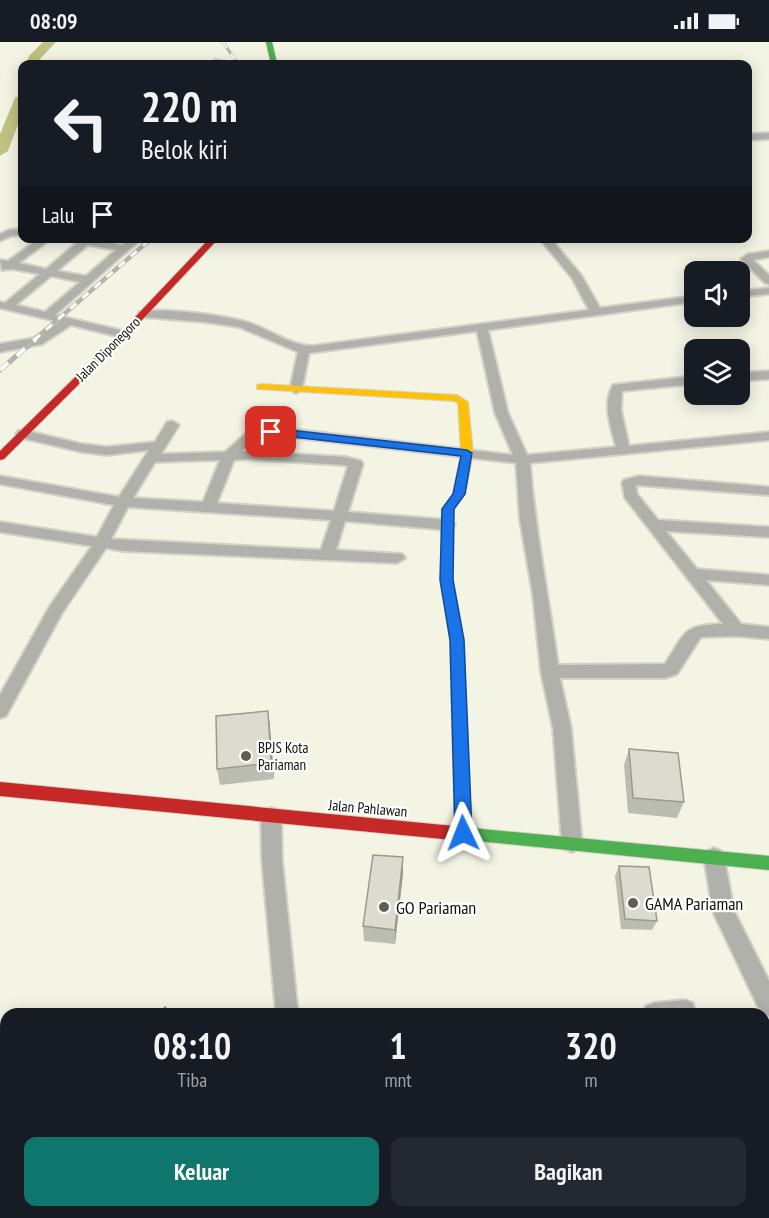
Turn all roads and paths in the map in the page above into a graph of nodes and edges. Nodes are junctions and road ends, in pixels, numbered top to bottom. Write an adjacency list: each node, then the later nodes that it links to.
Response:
1 (269, 42): 2 (street)
2 (273, 60)
3 (769, 136): 4 (street)
4 (752, 137)
5 (18, 232): 6 (street)
6 (0, 238)
7 (39, 243): 15 (street)
8 (84, 243): 16 (street)
9 (91, 243): 13 (street)
10 (132, 243): 13 (street)
11 (210, 243): 25 (street, Jalan Diponegoro)
12 (548, 243): 24 (street)
13 (125, 249): 18 (street)
14 (769, 254): 19 (street)
15 (5, 264): 16 (street); 17 (street)
16 (48, 272): 18 (street); 23 (street)
17 (0, 273)
18 (88, 280): 26 (street)
19 (769, 281)
20 (769, 291): 21 (street)
21 (750, 293)
22 (684, 300): 24 (street)
23 (4, 306): 26 (street)
24 (596, 312): 28 (street)
25 (143, 314): 29 (street, Jalan Diponegoro); 32 (street)
26 (47, 316): 27 (street)
27 (68, 322): 29 (street); 30 (street)
28 (482, 327): 32 (street); 48 (street)
29 (124, 334): 40 (street, Jalan Diponegoro)
30 (14, 347): 31 (street); 33 (street)
31 (0, 348)
32 (304, 350): 38 (street)
33 (0, 358)
34 (769, 375): 35 (street)
35 (750, 376)
36 (684, 381): 43 (street)
37 (261, 387): 38 (street)
38 (296, 389): 44 (street)
39 (172, 424): 42 (street)
40 (23, 434): 42 (street); 46 (street, Jalan Diponegoro)
41 (769, 436): 43 (street)
42 (160, 446): 47 (street)
43 (624, 451): 48 (street)
44 (467, 453): 45 (street); 48 (street); 54 (street)
45 (229, 455): 47 (street); 52 (street); 53 (street)
46 (0, 457)
47 (152, 458): 51 (street)
48 (523, 460): 65 (street)
49 (0, 480): 51 (street)
50 (769, 491): 55 (street)
51 (123, 502): 52 (street); 58 (street)
52 (208, 508): 53 (street)
53 (341, 516): 54 (street); 59 (street)
54 (448, 525): 69 (street)
55 (653, 525): 57 (street); 61 (street)
56 (0, 528): 58 (street)
57 (769, 532)
58 (101, 543): 59 (street); 66 (street)
59 (328, 553): 60 (street)
60 (397, 558)
61 (692, 574): 62 (street); 63 (street)
62 (769, 580)
63 (736, 630): 64 (street); 65 (street)
64 (769, 633)
65 (550, 672): 70 (street)
66 (0, 711)
67 (0, 789): 68 (street, Jalan Pahlawan)
68 (271, 816): 69 (street, Jalan Pahlawan); 74 (street)
69 (463, 833): 70 (street, Jalan Pahlawan)
70 (572, 843): 71 (street, Jalan Pahlawan)
71 (714, 857): 72 (street, Jalan Pahlawan); 73 (street)
72 (769, 862)
73 (769, 1005)
74 (286, 1008)

